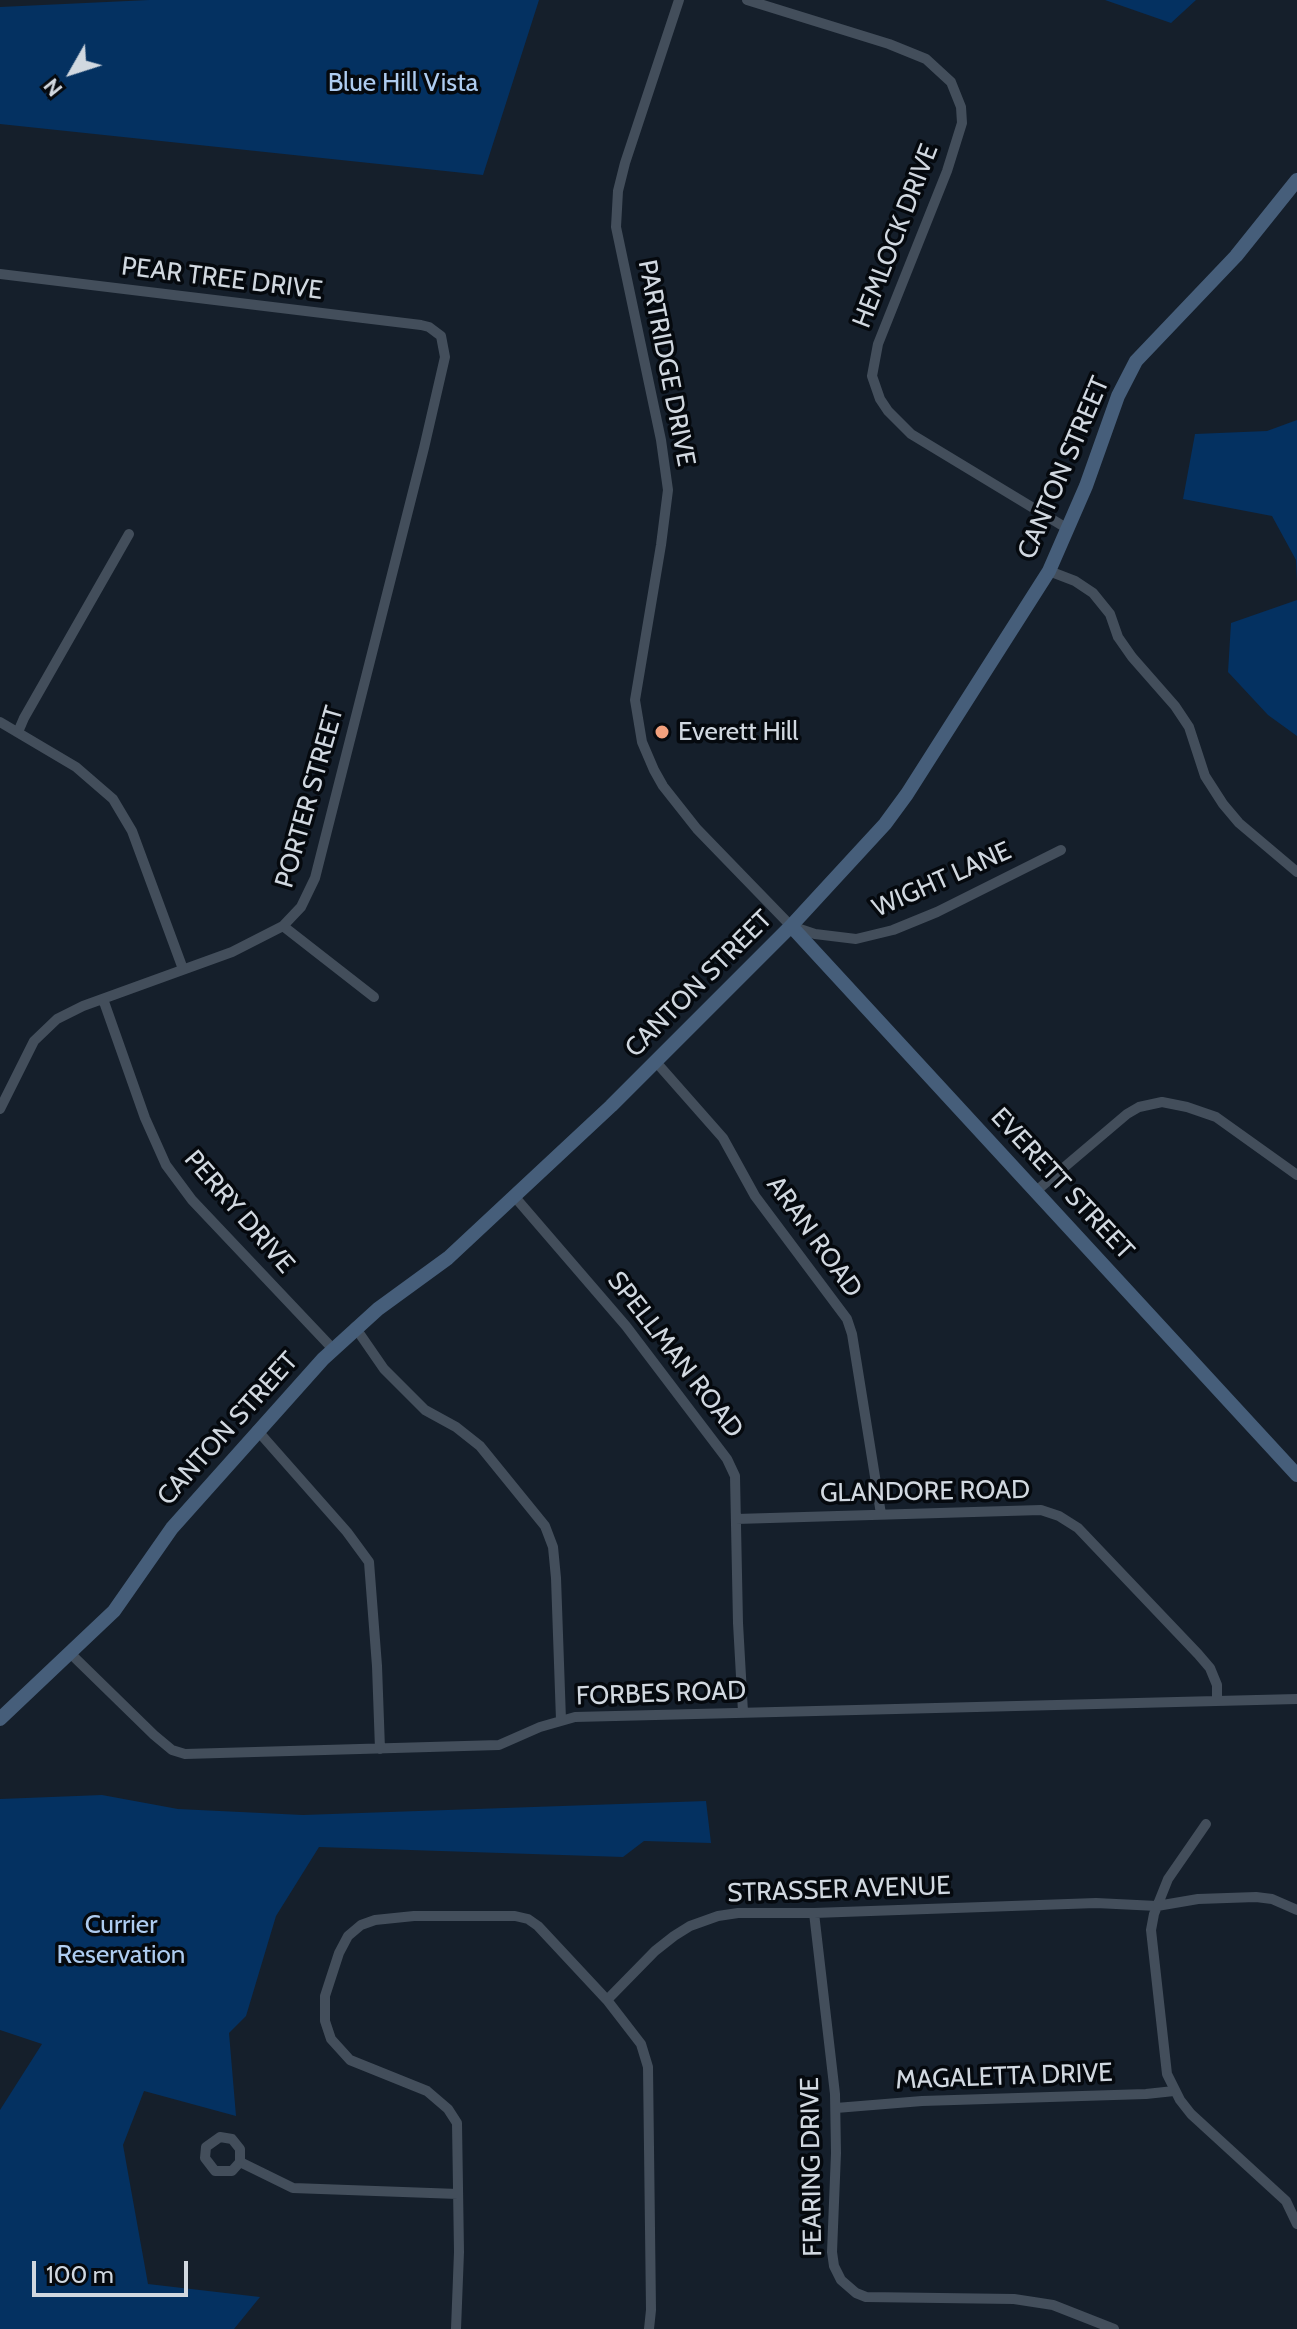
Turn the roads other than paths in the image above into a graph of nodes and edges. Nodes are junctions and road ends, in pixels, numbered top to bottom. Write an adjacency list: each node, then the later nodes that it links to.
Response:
1 (679, 0): 14 (street, PARTRIDGE DRIVE)
2 (747, 0): 6 (street, HEMLOCK DRIVE)
3 (1297, 180): 6 (main road, CANTON STREET)
4 (0, 274): 5 (street, PEAR TREE DRIVE)
5 (437, 332): 13 (street, PORTER STREET)
6 (1068, 529): 8 (main road, CANTON STREET)
7 (129, 534): 10 (street)
8 (1049, 571): 12 (street); 14 (main road, CANTON STREET)
9 (0, 722): 10 (street)
10 (18, 732): 15 (street)
11 (1061, 850): 14 (street, WIGHT LANE)
12 (1297, 872)
13 (283, 926): 15 (street, PORTER STREET); 16 (street)
14 (791, 926): 18 (main road, CANTON STREET); 21 (main road, EVERETT STREET)
15 (183, 969): 17 (street, PORTER STREET)
16 (374, 997)
17 (103, 999): 19 (street, PORTER STREET); 24 (street, PERRY DRIVE)
18 (656, 1062): 22 (main road, CANTON STREET); 27 (street, ARAN ROAD)
19 (0, 1109)
20 (1297, 1175): 21 (street)
21 (1035, 1192): 26 (main road, EVERETT STREET)
22 (514, 1196): 23 (main road, CANTON STREET); 28 (street, SPELLMAN ROAD)
23 (355, 1327): 24 (main road, CANTON STREET); 34 (street)
24 (333, 1349): 25 (main road, CANTON STREET)
25 (257, 1430): 29 (main road, CANTON STREET); 35 (street)
26 (1297, 1475)
27 (881, 1514): 28 (street, GLANDORE ROAD); 31 (street, GLANDORE ROAD)
28 (736, 1519): 32 (street, SPELLMAN ROAD)
29 (71, 1654): 33 (main road, CANTON STREET); 35 (street, FORBES ROAD)
30 (1297, 1699): 31 (street, FORBES ROAD)
31 (1217, 1700): 32 (street, FORBES ROAD)
32 (743, 1712): 34 (street, FORBES ROAD)
33 (0, 1719)
34 (561, 1720): 35 (street, FORBES ROAD)
35 (380, 1749)
36 (1206, 1824): 37 (street)
37 (1157, 1906): 38 (street, STRASSER AVENUE); 39 (street, STRASSER AVENUE); 41 (street)
38 (1297, 1910)
39 (814, 1913): 40 (street, STRASSER AVENUE); 42 (street, FEARING DRIVE)
40 (607, 2000): 44 (street); 47 (street)
41 (1174, 2091): 42 (street, MAGALETTA DRIVE); 45 (street)
42 (836, 2108): 48 (street, FEARING DRIVE)
43 (240, 2162): 44 (street)
44 (458, 2194): 46 (street)
45 (1297, 2224)
46 (456, 2329)
47 (649, 2329)
48 (1114, 2329)

